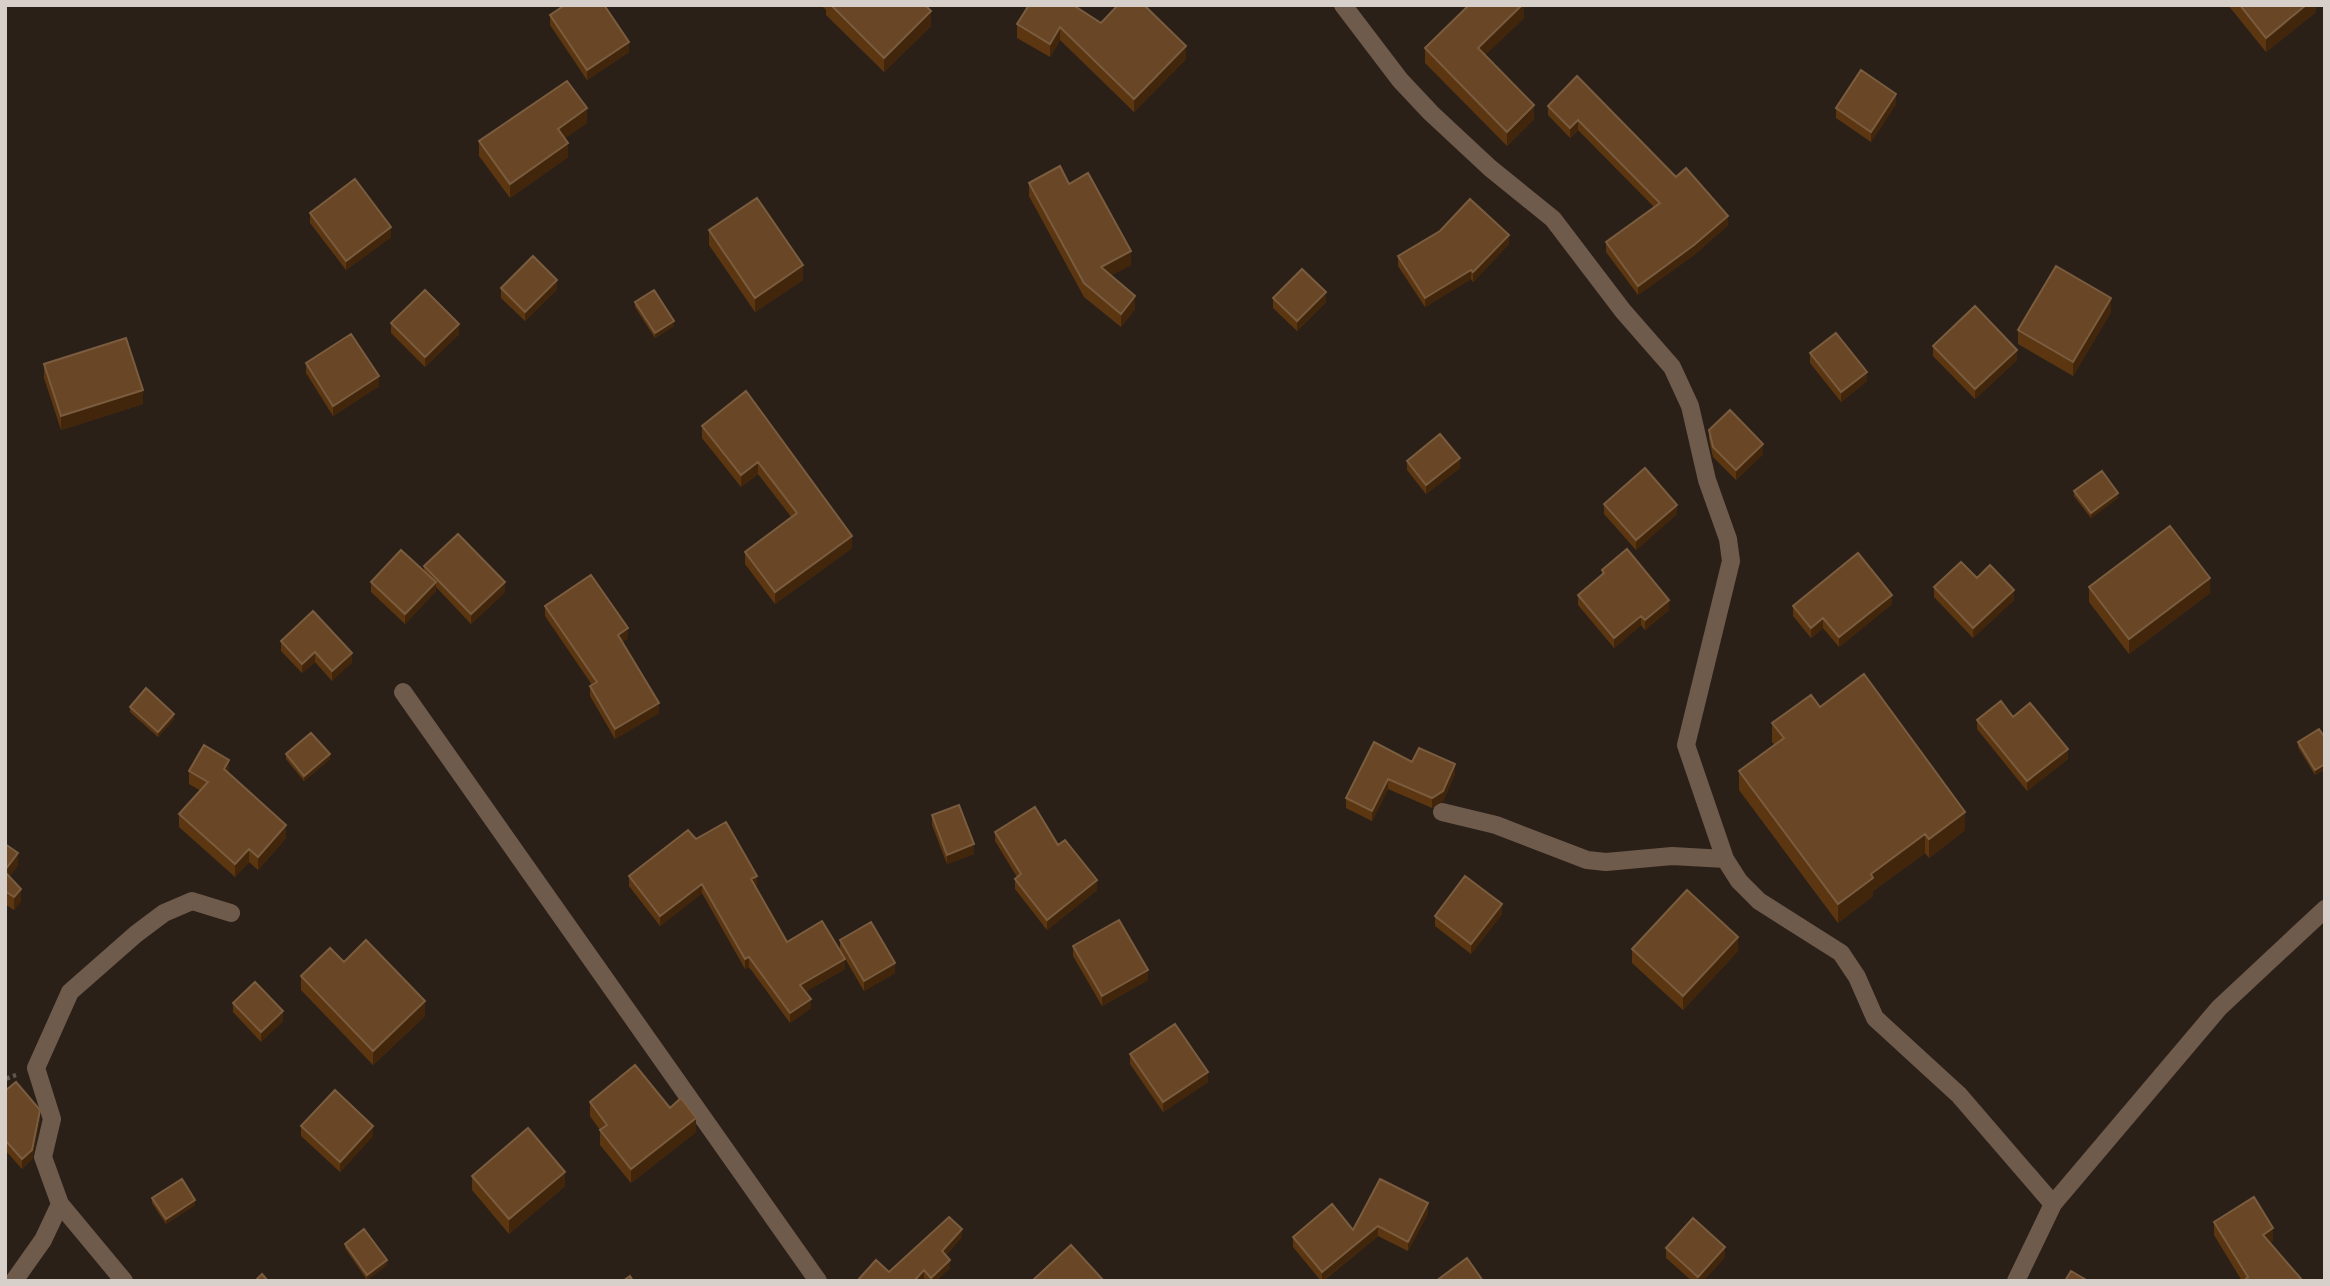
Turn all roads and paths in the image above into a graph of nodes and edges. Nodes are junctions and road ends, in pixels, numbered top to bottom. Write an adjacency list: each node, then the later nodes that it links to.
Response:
1 (1343, 5): 4 (street)
2 (403, 692): 11 (street)
3 (1442, 812): 4 (street)
4 (1725, 859): 7 (street)
5 (2325, 909): 7 (street)
6 (231, 913): 8 (street)
7 (2053, 1203): 12 (street)
8 (60, 1204): 9 (street); 10 (street)
9 (14, 1281)
10 (124, 1281)
11 (818, 1281)
12 (2016, 1281)

